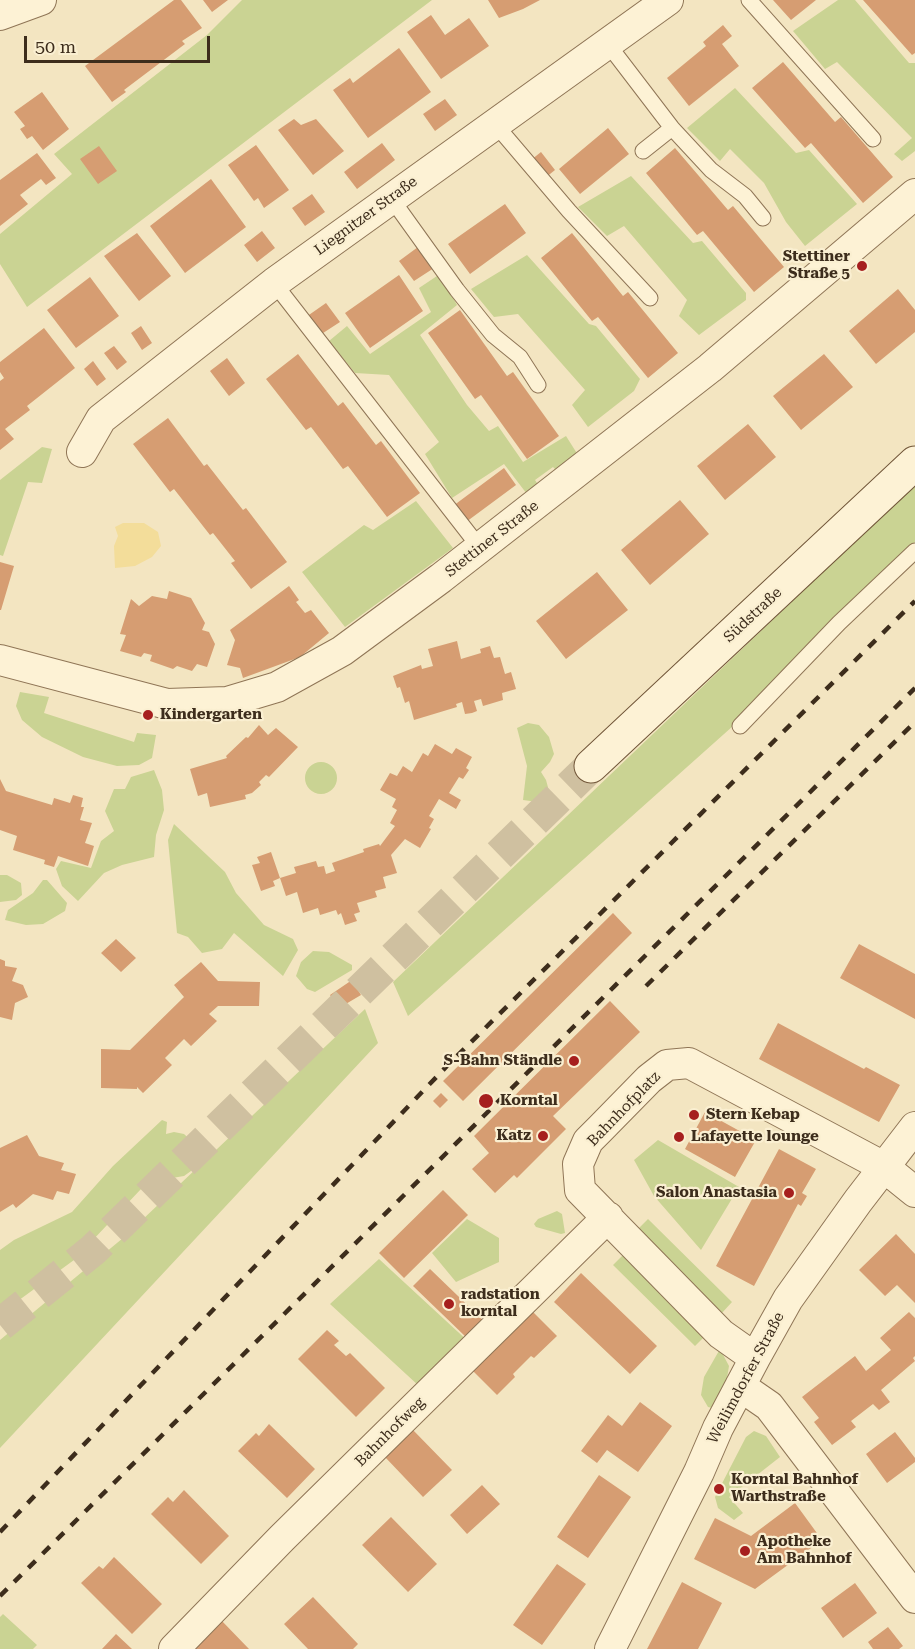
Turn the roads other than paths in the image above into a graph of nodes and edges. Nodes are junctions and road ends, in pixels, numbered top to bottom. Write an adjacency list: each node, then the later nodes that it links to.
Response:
1 (41, 0): 4 (street)
2 (668, 0): 5 (street, Liegnitzer Straße)
3 (749, 0): 8 (lane)
4 (0, 15)
5 (607, 43): 6 (street, Liegnitzer Straße); 7 (lane)
6 (495, 124): 11 (street, Liegnitzer Straße); 14 (lane)
7 (672, 128): 9 (lane); 12 (lane)
8 (873, 139)
9 (643, 151)
10 (915, 194): 18 (street, Stettiner Straße)
11 (391, 198): 13 (street, Liegnitzer Straße); 15 (lane)
12 (763, 218)
13 (274, 283): 16 (street, Liegnitzer Straße); 18 (lane)
14 (650, 298)
15 (538, 385)
16 (82, 452)
17 (915, 463): 22 (main road, Südstraße)
18 (480, 548): 20 (street, Stettiner Straße)
19 (915, 551): 21 (lane)
20 (0, 660)
21 (740, 726)
22 (591, 766)
23 (915, 1127): 24 (street, Weilimdorfer Straße)
24 (884, 1167): 25 (street, Bahnhofplatz); 26 (street, Bahnhofplatz); 27 (street, Weilimdorfer Straße)
25 (915, 1192)
26 (608, 1217): 27 (street, Bahnhofplatz); 30 (street, Bahnhofweg)
27 (754, 1358): 28 (street, Weilimdorfer Straße)
28 (740, 1386): 29 (street); 31 (street, Weilimdorfer Straße)
29 (915, 1598)
30 (174, 1649)
31 (610, 1649)

